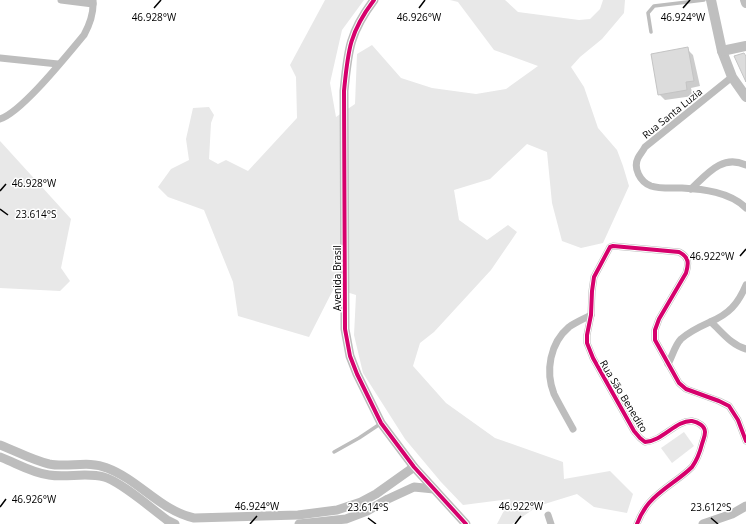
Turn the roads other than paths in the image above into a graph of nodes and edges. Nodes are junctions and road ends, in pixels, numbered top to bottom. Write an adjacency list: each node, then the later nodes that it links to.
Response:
1 (61, 0): 5 (street)
2 (374, 0): 22 (street, Avenida Brasil)
3 (704, 0): 6 (lane)
4 (712, 0): 8 (main road)
5 (93, 2): 10 (street)
6 (651, 32)
7 (746, 46): 8 (main road)
8 (722, 51): 11 (main road)
9 (0, 58): 10 (street)
10 (58, 64): 13 (street)
11 (732, 77): 12 (main road); 15 (street, Rua Santa Luzia)
12 (746, 97)
13 (0, 119)
14 (746, 166): 15 (street)
15 (691, 189): 16 (street, Rua Santa Luzia)
16 (746, 208)
17 (746, 285): 19 (street)
18 (591, 315): 21 (street, Rua São Benedito); 23 (street); 37 (street, Rua São Benedito)
19 (711, 322): 20 (street); 21 (street)
20 (746, 349)
21 (668, 364): 24 (street)
22 (381, 423): 26 (lane); 28 (street, Avenida Brasil)
23 (573, 429)
24 (746, 441)
25 (0, 445): 32 (street)
26 (334, 452)
27 (0, 457): 33 (street)
28 (414, 467): 29 (street, Avenida Brasil); 32 (street)
29 (434, 489): 34 (street); 35 (street, Avenida Brasil)
30 (746, 506): 38 (street)
31 (548, 515): 36 (street)
32 (248, 520)
33 (175, 524)
34 (299, 524)
35 (466, 524)
36 (551, 524)
37 (637, 524)
38 (703, 524)

